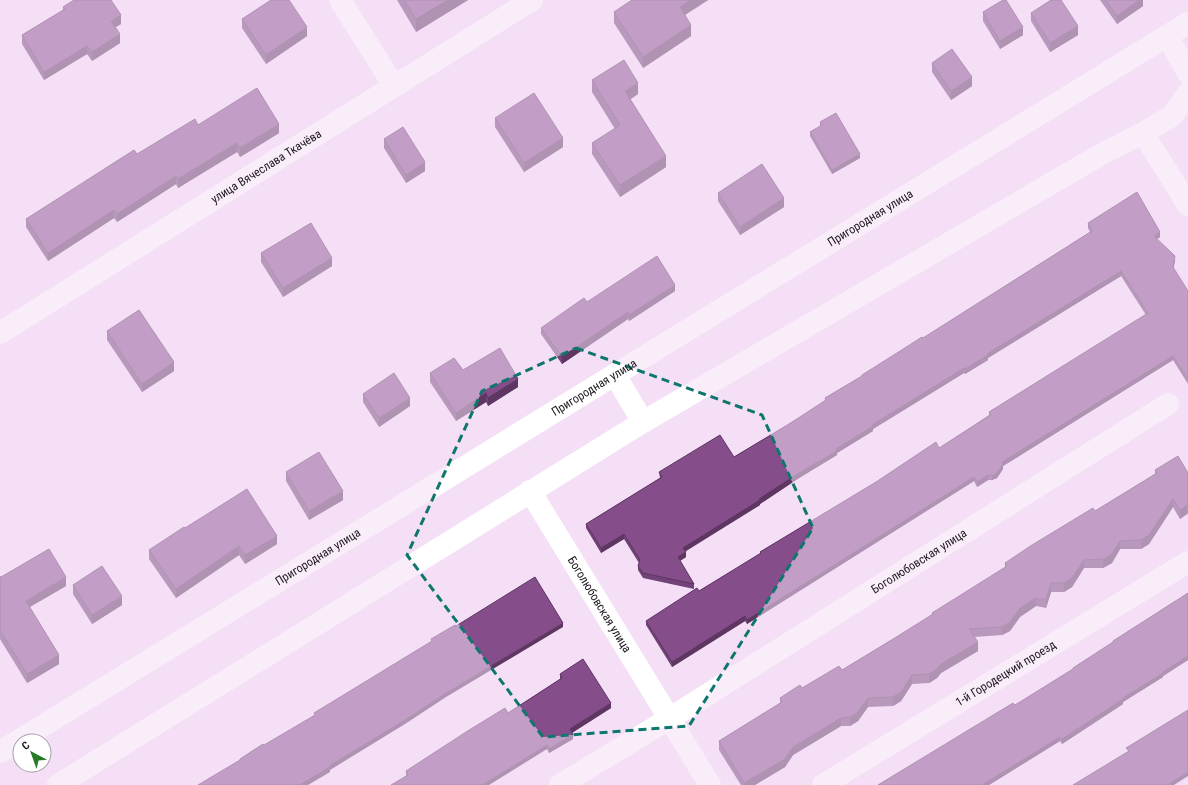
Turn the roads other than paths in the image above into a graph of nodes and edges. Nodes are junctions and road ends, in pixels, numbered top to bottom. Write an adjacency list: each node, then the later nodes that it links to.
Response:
1 (340, 0): 6 (street)
2 (532, 0): 6 (street, улица Вячеслава Ткачёва)
3 (1188, 23): 4 (street, Пригородная улица)
4 (1167, 36): 5 (street); 11 (street, Пригородная улица)
5 (1188, 73)
6 (394, 86): 10 (street, улица Вячеслава Ткачёва)
7 (1188, 94): 8 (street)
8 (1143, 133): 9 (street); 13 (street)
9 (1188, 205)
10 (0, 333)
11 (615, 375): 13 (street); 17 (street, Пригородная улица)
12 (1168, 404): 16 (street, Боголюбовская улица)
13 (643, 422): 14 (street)
14 (530, 491): 16 (street, Боголюбовская улица); 18 (street)
15 (1188, 562): 21 (street, 1-й Городецкий проезд)
16 (670, 719): 19 (street, Боголюбовская улица); 20 (street, Боголюбовская улица)
17 (0, 752)
18 (58, 785)
19 (560, 785)
20 (710, 785)
21 (824, 785)

